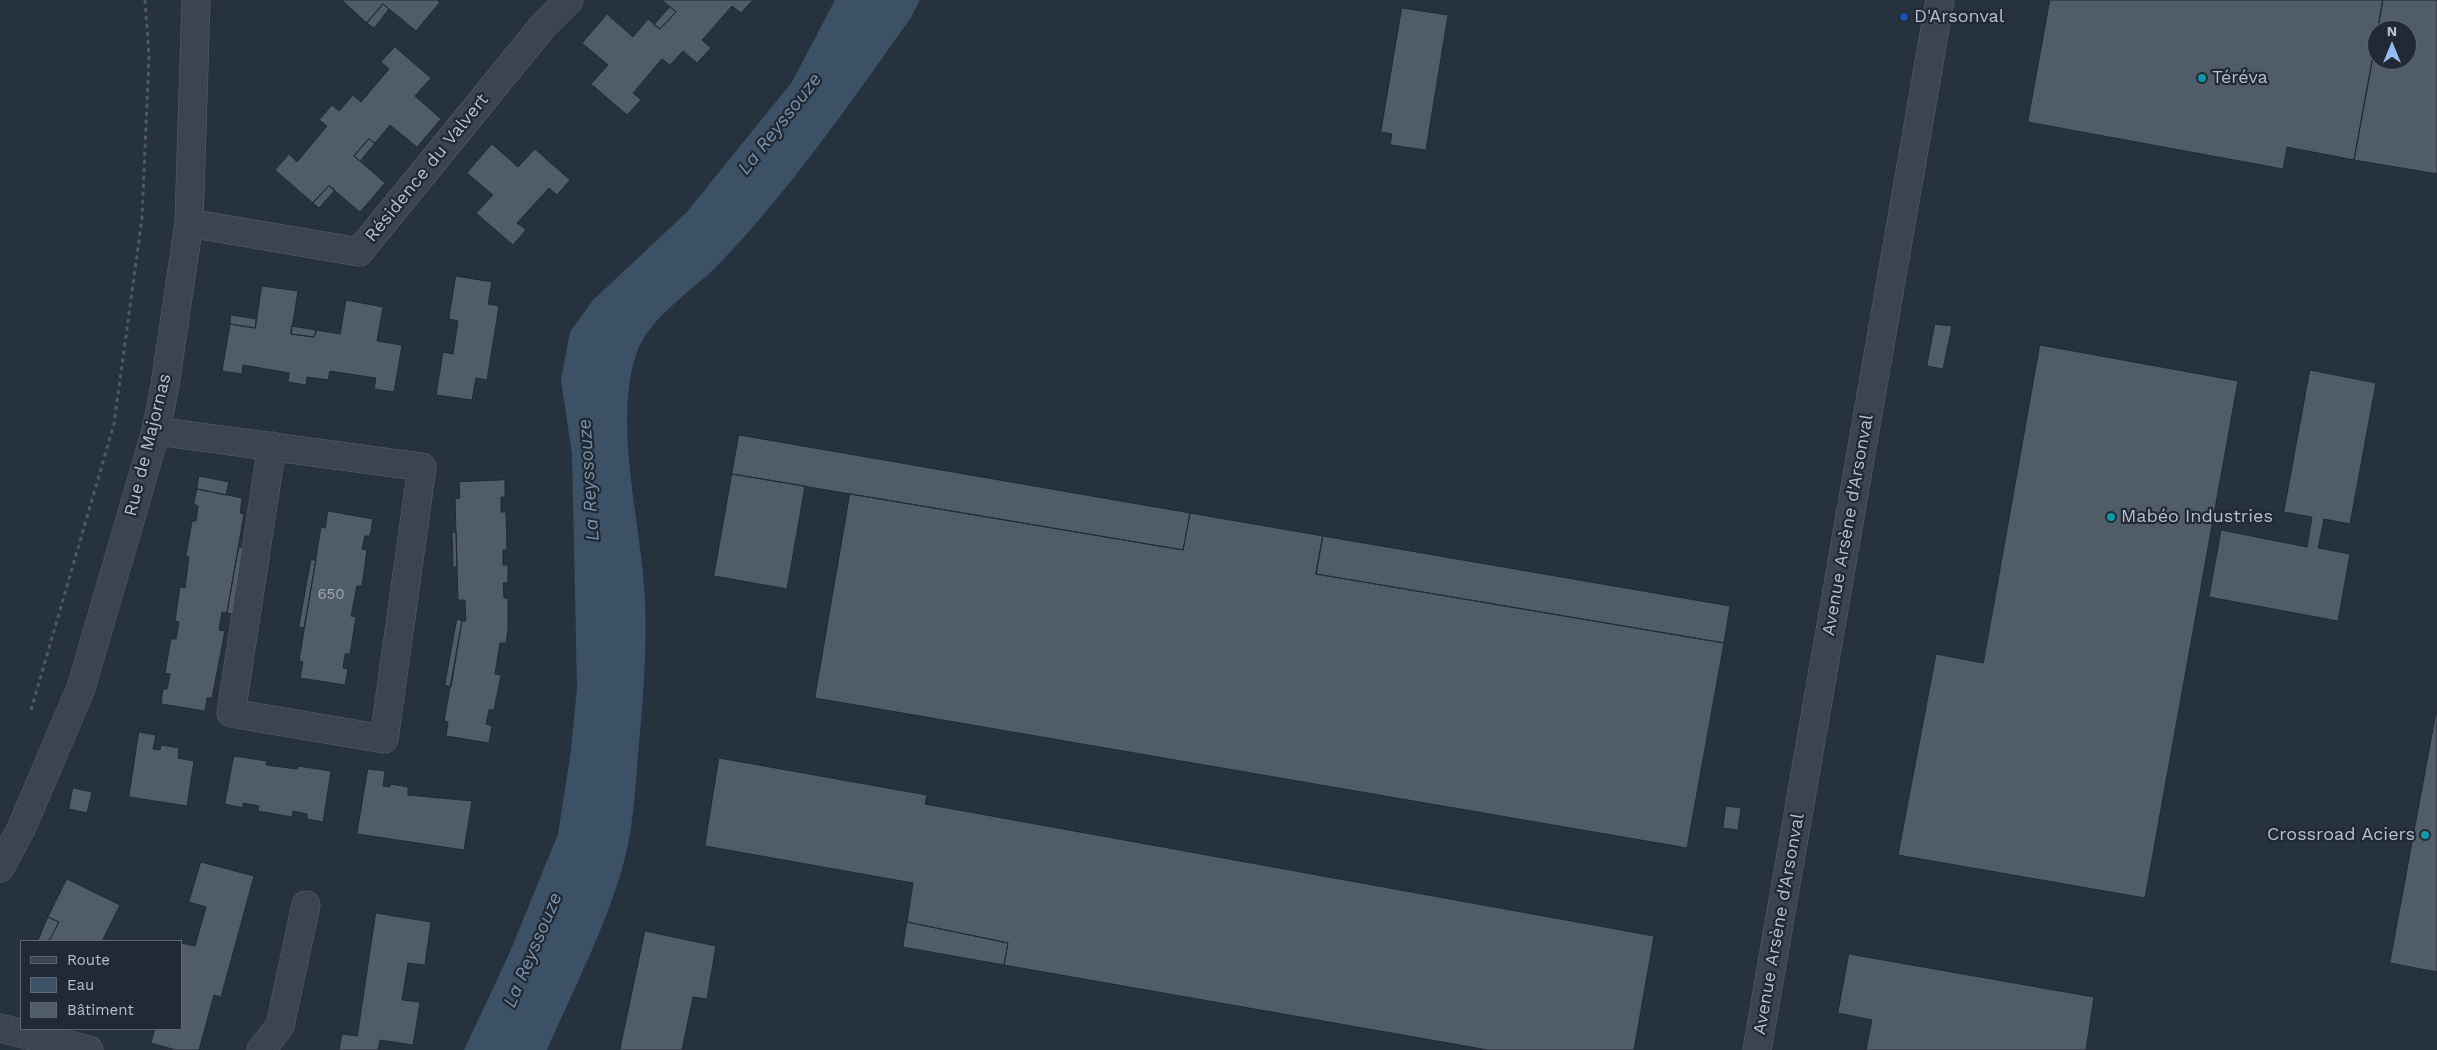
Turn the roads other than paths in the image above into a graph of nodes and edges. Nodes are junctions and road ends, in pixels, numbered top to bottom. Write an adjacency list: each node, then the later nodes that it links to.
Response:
1 (196, 0): 4 (street, Rue de Majornas)
2 (568, 0): 4 (street, Résidence du Valvert)
3 (1940, 0): 12 (street, Avenue Arsène d'Arsonval)
4 (189, 223): 5 (street, Rue de Majornas)
5 (156, 431): 6 (street); 7 (street, Rue de Majornas)
6 (272, 446): 6 (street)
7 (0, 868)
8 (306, 905): 11 (street)
9 (0, 1028): 10 (street)
10 (89, 1050)
11 (261, 1050)
12 (1757, 1050)

